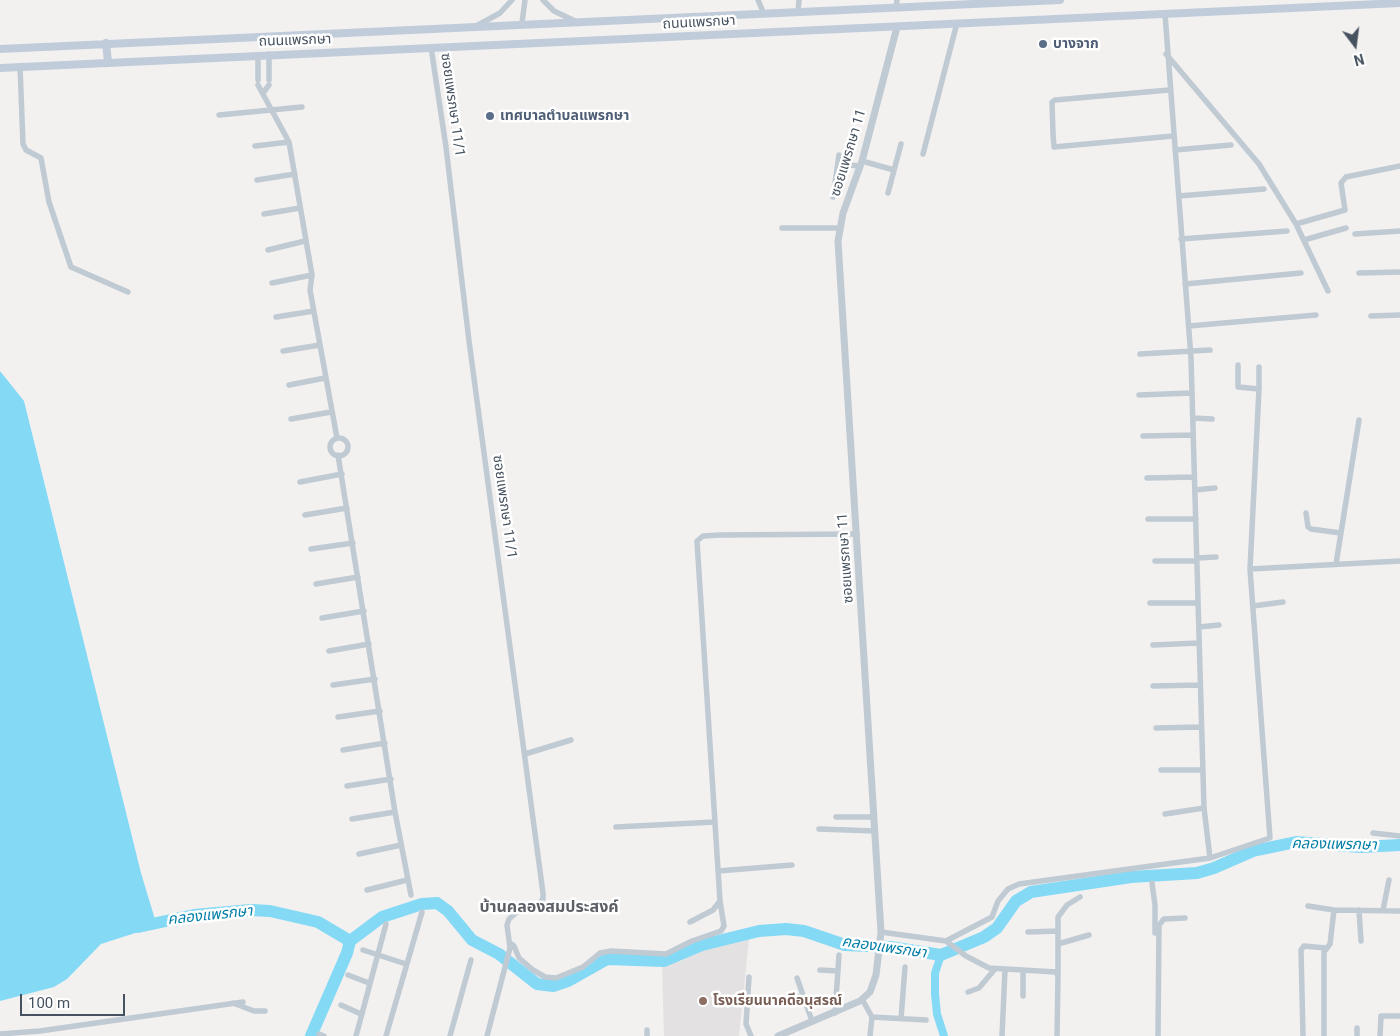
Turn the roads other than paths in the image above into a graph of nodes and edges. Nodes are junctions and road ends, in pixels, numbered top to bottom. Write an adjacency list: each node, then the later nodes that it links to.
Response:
1 (512, 0): 16 (street)
2 (525, 0): 15 (street)
3 (543, 0): 13 (street)
4 (758, 0): 11 (street)
5 (799, 0): 10 (street)
6 (1060, 0): 7 (main road, ถนนแพรกษา)
7 (986, 2): 9 (main road, ถนนแพรกษา)
8 (1400, 3): 12 (main road, ถนนแพรกษา)
9 (896, 4): 10 (main road, ถนนแพรกษา)
10 (798, 12): 11 (main road, ถนนแพรกษา)
11 (764, 14): 13 (main road, ถนนแพรกษา)
12 (1165, 14): 14 (main road, ถนนแพรกษา); 23 (street)
13 (575, 21): 15 (main road, ถนนแพรกษา)
14 (957, 23): 17 (main road, ถนนแพรกษา); 38 (street)
15 (522, 24): 16 (main road, ถนนแพรกษา)
16 (478, 25): 18 (main road, ถนนแพรกษา)
17 (897, 27): 19 (main road, ถนนแพรกษา); 41 (street, ซอยแพรกษา 11)
18 (106, 44): 20 (main road, ถนนแพรกษา); 24 (main road)
19 (431, 47): 22 (main road, ถนนแพรกษา); 144 (street, ซอยแพรกษา 11/1)
20 (0, 49)
21 (258, 54): 22 (main road, ถนนแพรกษา); 24 (main road, ถนนแพรกษา); 28 (street)
22 (269, 54): 28 (street)
23 (1166, 54): 27 (street); 52 (street)
24 (108, 62): 25 (main road, ถนนแพรกษา)
25 (20, 66): 26 (main road, ถนนแพรกษา); 70 (street)
26 (0, 68)
27 (1169, 90): 32 (street); 32 (street)
28 (263, 93): 30 (street)
29 (302, 107): 30 (street)
30 (272, 109): 31 (street); 33 (street)
31 (219, 115)
32 (1173, 136): 37 (street)
33 (289, 142): 36 (street); 44 (street)
34 (901, 144): 43 (street)
35 (1231, 145): 37 (street)
36 (255, 146)
37 (1175, 150): 48 (street)
38 (923, 154)
39 (840, 155): 40 (street)
40 (838, 164): 41 (street); 49 (street)
41 (861, 164): 43 (street); 54 (street, ซอยแพรกษา 11)
42 (1400, 166): 52 (street)
43 (894, 170): 47 (street)
44 (295, 174): 45 (street); 50 (street)
45 (258, 180)
46 (1264, 189): 48 (street)
47 (888, 193)
48 (1179, 196): 59 (street)
49 (833, 197)
50 (300, 208): 51 (street); 61 (street)
51 (264, 214)
52 (1296, 224): 60 (street)
53 (782, 228): 54 (street)
54 (839, 228): 110 (street, ซอยแพรกษา 11)
55 (1346, 228): 60 (street)
56 (1287, 231): 59 (street)
57 (1400, 232): 58 (street)
58 (1355, 234)
59 (1181, 239): 68 (street)
60 (1304, 240): 69 (street)
61 (305, 241): 62 (street); 66 (street)
62 (268, 250)
63 (1400, 272): 65 (street)
64 (1301, 273): 68 (street)
65 (1359, 273)
66 (312, 275): 67 (street); 71 (street)
67 (272, 283)
68 (1185, 284): 76 (street)
69 (1328, 291)
70 (128, 292)
71 (314, 311): 75 (street); 77 (street)
72 (1316, 315): 76 (street)
73 (1400, 315): 74 (street)
74 (1371, 316)
75 (276, 317)
76 (1189, 326): 80 (street)
77 (320, 345): 79 (street); 84 (street)
78 (1210, 350): 80 (street)
79 (283, 351)
80 (1190, 351): 81 (street); 87 (street)
81 (1140, 354)
82 (1238, 365): 86 (street)
83 (1259, 367): 86 (street)
84 (325, 378): 85 (street); 89 (street)
85 (289, 385)
86 (1259, 389): 118 (street)
87 (1192, 393): 88 (street); 90 (street)
88 (1139, 395)
89 (331, 412): 91 (street); 96 (street)
90 (1193, 418): 92 (street); 94 (street)
91 (291, 419)
92 (1212, 419)
93 (1359, 420): 109 (street)
94 (1193, 435): 95 (street); 99 (street)
95 (1143, 436)
96 (337, 438): 97 (street); 97 (street)
97 (338, 456): 98 (street)
98 (342, 474): 101 (street); 104 (street)
99 (1194, 477): 100 (street); 103 (street)
100 (1146, 478)
101 (300, 482)
102 (1215, 488): 103 (street)
103 (1195, 490): 108 (street)
104 (347, 508): 106 (street); 111 (street)
105 (1306, 513): 109 (street)
106 (305, 515)
107 (1148, 519): 108 (street)
108 (1196, 519): 114 (street)
109 (1341, 533): 117 (street)
110 (857, 534): 153 (street, ซอยแพรกษา 11); 155 (street)
111 (353, 543): 112 (street); 119 (street)
112 (311, 549)
113 (1216, 557): 114 (street)
114 (1197, 560): 115 (street); 123 (street)
115 (1154, 561)
116 (1400, 561): 117 (street)
117 (1336, 564): 118 (street)
118 (1250, 569): 124 (street)
119 (358, 577): 120 (street); 125 (street)
120 (316, 584)
121 (1283, 602): 124 (street)
122 (1150, 603): 123 (street)
123 (1198, 603): 128 (street)
124 (1253, 606): 163 (street)
125 (364, 611): 126 (street); 130 (street)
126 (322, 618)
127 (1219, 625): 128 (street)
128 (1199, 627): 129 (street)
129 (1199, 643): 131 (street); 136 (street)
130 (369, 644): 132 (street); 133 (street)
131 (1153, 645)
132 (329, 651)
133 (375, 679): 134 (street); 137 (street)
134 (333, 685)
135 (1153, 686): 136 (street)
136 (1200, 686): 139 (street)
137 (380, 711): 138 (street); 142 (street)
138 (338, 717)
139 (1201, 727): 140 (street); 146 (street)
140 (1156, 728)
141 (571, 740): 144 (street)
142 (385, 743): 143 (street); 147 (street)
143 (342, 750)
144 (525, 754): 189 (street, ซอยแพรกษา 11/1)
145 (1161, 770): 146 (street)
146 (1203, 770): 149 (street)
147 (391, 779): 148 (street); 150 (street)
148 (347, 786)
149 (1204, 808): 151 (street); 163 (street)
150 (395, 812): 154 (street); 161 (street)
151 (1165, 814)
152 (836, 816): 153 (street)
153 (874, 817): 158 (street, ซอยแพรกษา 11)
154 (352, 819)
155 (715, 822): 156 (street); 165 (street)
156 (616, 827)
157 (819, 829): 158 (street)
158 (874, 830): 185 (street, ซอยแพรกษา 11)
159 (1373, 833): 160 (street)
160 (1400, 836)
161 (401, 845): 162 (street); 166 (street)
162 (358, 854)
163 (1210, 858): 187 (street)
164 (792, 865): 165 (street)
165 (718, 871): 172 (street)
166 (407, 880): 169 (street); 170 (street)
167 (1389, 880): 176 (street)
168 (1152, 883): 190 (street)
169 (367, 890)
170 (411, 895)
171 (1080, 897): 182 (street)
172 (720, 901): 180 (street); 189 (street)
173 (1308, 906): 174 (street)
174 (1334, 910): 175 (street); 191 (street)
175 (1359, 910): 176 (street); 186 (street)
176 (1383, 910): 177 (street)
177 (1400, 910)
178 (422, 912): 196 (street)
179 (1185, 918): 190 (street)
180 (690, 922)
181 (386, 924): 193 (street)
182 (1058, 931): 183 (street); 188 (street)
183 (1028, 932)
184 (1089, 935): 188 (street)
185 (880, 936): 187 (street); 212 (street, ซอยแพรกษา 11)
186 (1361, 940)
187 (946, 941): 198 (street)
188 (1058, 944): 204 (street)
189 (510, 946): 229 (street)
190 (1158, 946): 235 (street)
191 (1326, 948): 236 (street); 237 (street)
192 (363, 950): 193 (street)
193 (377, 954): 196 (street); 207 (street)
194 (839, 955): 202 (street)
195 (471, 960): 228 (street)
196 (406, 964): 227 (street)
197 (905, 967): 221 (street)
198 (995, 969): 200 (street); 208 (street)
199 (820, 970): 202 (street)
200 (1005, 970): 201 (street); 233 (street)
201 (1023, 970): 204 (street); 210 (street)
202 (838, 972): 217 (street)
203 (348, 976): 207 (street)
204 (1058, 976): 234 (street)
205 (749, 977): 230 (street)
206 (797, 978): 209 (street)
207 (369, 983): 218 (street)
208 (968, 992)
209 (803, 996): 211 (street); 223 (street)
210 (1023, 996)
211 (780, 999)
212 (862, 999): 217 (street); 220 (street)
213 (243, 1002): 214 (street)
214 (233, 1003): 216 (street); 225 (street)
215 (341, 1006): 218 (street)
216 (265, 1011)
217 (835, 1013): 223 (street)
218 (362, 1014): 226 (street)
219 (1400, 1016): 239 (street)
220 (872, 1017): 221 (street); 232 (street)
221 (901, 1019): 222 (street)
222 (926, 1020)
223 (812, 1021): 231 (street)
224 (1357, 1028): 238 (street)
225 (0, 1034)
226 (356, 1036)
227 (386, 1036)
228 (450, 1036)
229 (488, 1036)
230 (751, 1036)
231 (778, 1036)
232 (870, 1036)
233 (1002, 1036)
234 (1057, 1036)
235 (1158, 1036)
236 (1303, 1036)
237 (1324, 1036)
238 (1357, 1036)
239 (1380, 1036)

